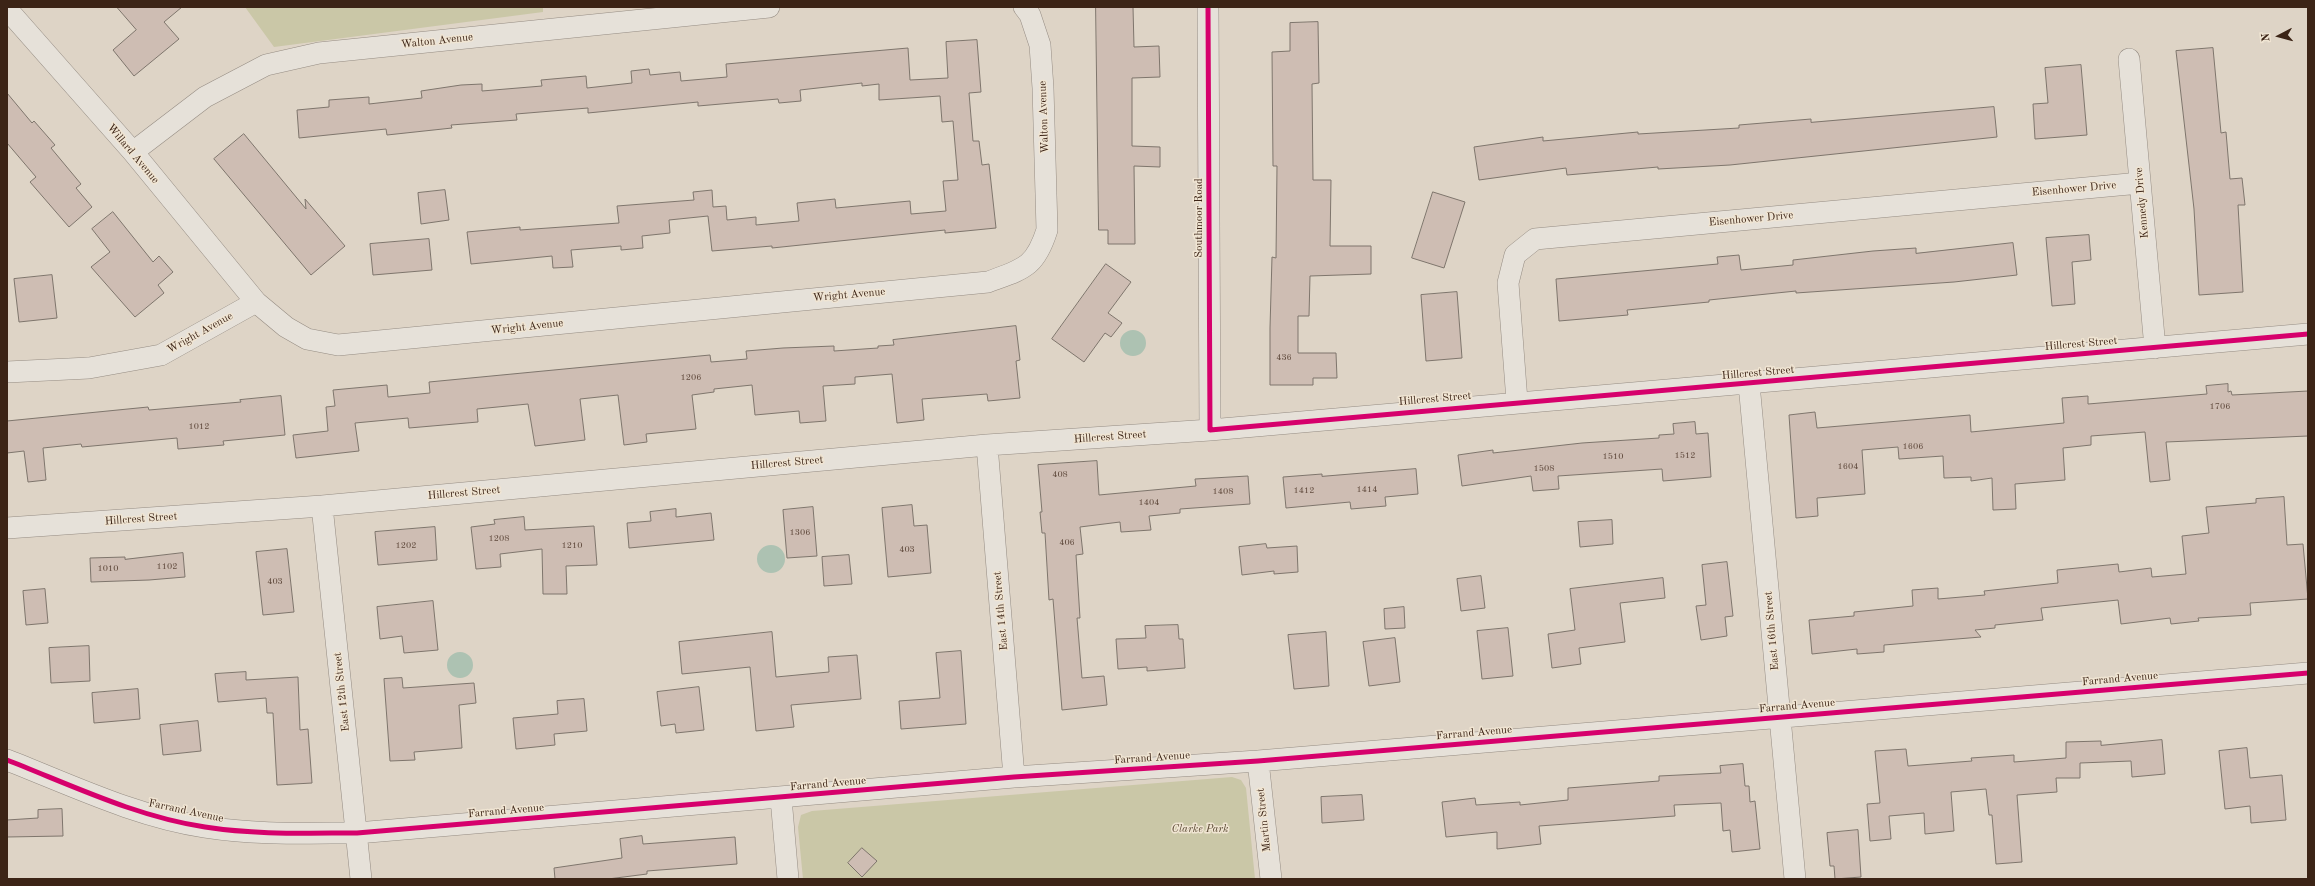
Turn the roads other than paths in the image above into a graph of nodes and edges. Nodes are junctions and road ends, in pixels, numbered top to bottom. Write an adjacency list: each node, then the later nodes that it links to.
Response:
1 (769, 7): 6 (street, Walton Avenue)
2 (1024, 7): 8 (street, Walton Avenue)
3 (1208, 7): 15 (street, Southmoor Road)
4 (7, 9): 6 (street, Willard Avenue)
5 (2129, 59): 7 (street, Kennedy Drive)
6 (133, 152): 9 (street, Willard Avenue)
7 (2140, 182): 11 (street, Kennedy Drive); 14 (street, Eisenhower Drive)
8 (1047, 230): 9 (street, Wright Avenue)
9 (256, 302): 12 (street, Wright Avenue)
10 (2308, 334): 11 (street, Hillcrest Street)
11 (2155, 348): 13 (street, Hillcrest Street)
12 (7, 372)
13 (1749, 384): 14 (street, Hillcrest Street); 20 (street, East 16th Street)
14 (1517, 401): 15 (street, Hillcrest Street)
15 (1210, 430): 16 (street, Hillcrest Street)
16 (987, 445): 17 (street, Hillcrest Street); 23 (street, East 14th Street)
17 (322, 506): 18 (street, Hillcrest Street); 25 (street, East 12th Street)
18 (7, 528)
19 (2308, 673): 20 (street, Farrand Avenue)
20 (1780, 718): 22 (street, Farrand Avenue); 29 (street, East 16th Street)
21 (7, 760): 25 (street, Farrand Avenue)
22 (1258, 761): 23 (street, Farrand Avenue); 28 (street, Martin Street)
23 (1014, 777): 24 (street, Farrand Avenue)
24 (781, 798): 25 (street, Farrand Avenue); 27 (street)
25 (357, 833): 26 (street, East 12th Street)
26 (361, 879)
27 (788, 879)
28 (1271, 879)
29 (1795, 879)

